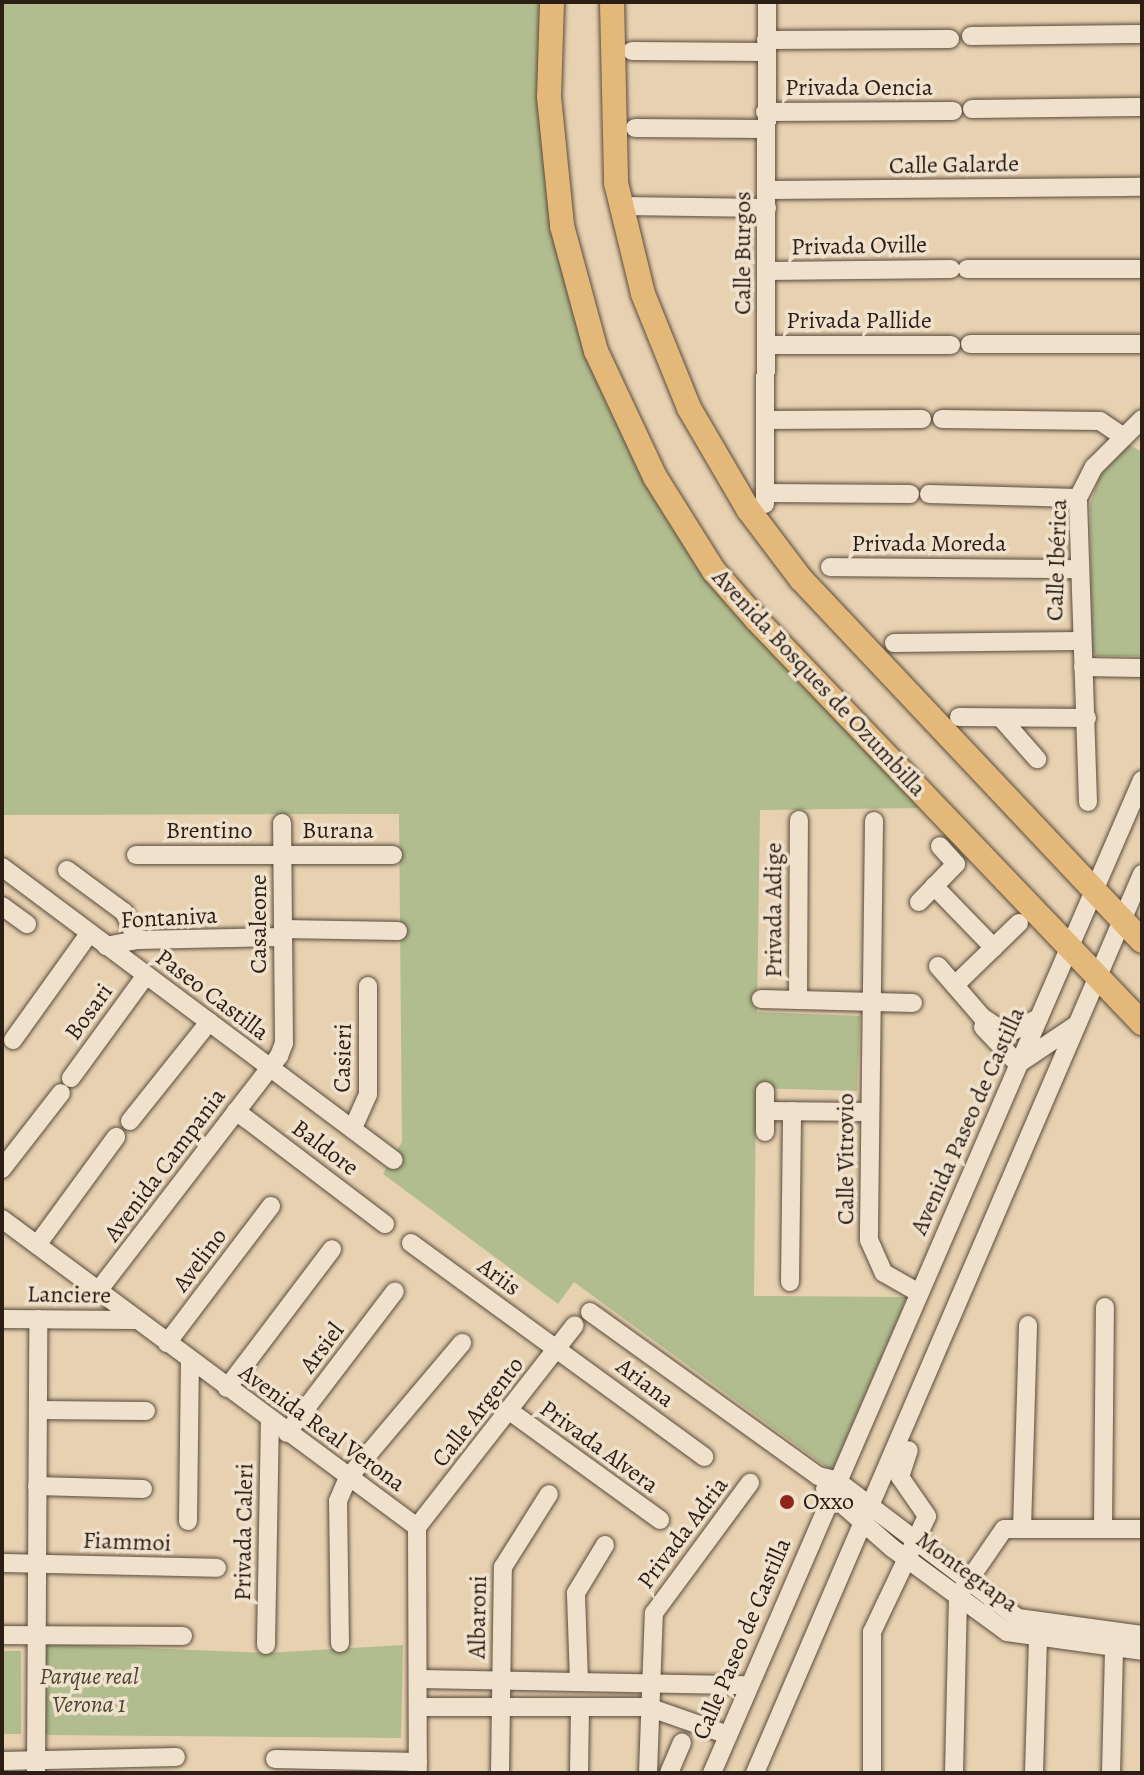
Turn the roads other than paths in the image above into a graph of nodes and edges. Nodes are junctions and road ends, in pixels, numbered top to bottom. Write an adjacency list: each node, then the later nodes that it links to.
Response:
1 (552, 2): 63 (main road, Avenida Bosques de Ozumbilla)
2 (612, 2): 16 (main road)
3 (767, 2): 7 (street, Calle Burgos)
4 (1142, 34): 5 (street)
5 (971, 36)
6 (950, 39): 7 (street)
7 (765, 46): 8 (street); 12 (street, Calle Burgos)
8 (632, 51)
9 (1142, 107): 10 (street)
10 (972, 109)
11 (953, 111): 12 (street, Privada Oencia)
12 (765, 121): 13 (street, Privada Oencia); 15 (street, Calle Burgos)
13 (635, 128)
14 (1142, 187): 15 (street, Calle Galarde)
15 (767, 199): 16 (street, Calle Galarde); 18 (street, Calle Burgos)
16 (622, 206): 50 (main road)
17 (1142, 269): 18 (street, Privada Oville)
18 (767, 271): 20 (street, Calle Burgos)
19 (1142, 344): 20 (street, Privada Pallide)
20 (768, 345): 24 (street, Calle Burgos)
21 (922, 419): 24 (street)
22 (942, 419): 25 (street)
23 (1142, 419): 25 (street, Calle Ibérica)
24 (767, 420): 26 (street, Calle Burgos)
25 (1121, 435): 26 (street, Calle Ibérica)
26 (1078, 498): 28 (street, Calle Ibérica)
27 (830, 567): 28 (street, Privada Moreda)
28 (1077, 569): 29 (street, Calle Ibérica)
29 (1079, 641): 30 (street); 31 (street, Calle Ibérica)
30 (894, 643)
31 (1083, 667): 32 (street); 35 (street, Calle Ibérica)
32 (1142, 668)
33 (959, 717): 34 (street)
34 (1001, 718): 35 (street); 36 (street)
35 (1087, 718): 38 (street, Calle Ibérica)
36 (1037, 759)
37 (1142, 780): 50 (street, Avenida Paseo de Castilla)
38 (1088, 802)
39 (799, 820): 70 (street, Privada Adige)
40 (874, 821): 71 (street, Calle Vitrovio)
41 (282, 823): 44 (street, Casaleone)
42 (940, 846): 49 (street)
43 (136, 855): 44 (street, Brentino)
44 (283, 855): 45 (street, Burana); 57 (street, Casaleone)
45 (393, 855)
46 (2, 867): 58 (street, Paseo Castilla)
47 (67, 870): 59 (street)
48 (1142, 874): 53 (street)
49 (934, 886): 51 (street); 62 (street)
50 (1095, 890): 53 (main road); 63 (street, Avenida Paseo de Castilla)
51 (919, 902)
52 (2, 906): 55 (street)
53 (1122, 919): 60 (main road); 66 (street)
54 (1019, 923): 62 (street)
55 (27, 924)
56 (398, 931): 57 (street, Fontaniva)
57 (283, 933): 59 (street, Fontaniva); 80 (street, Casaleone)
58 (89, 934): 61 (street, Paseo Castilla); 77 (street)
59 (137, 940): 61 (street, Fontaniva)
60 (1142, 941)
61 (106, 946): 65 (street, Paseo Castilla)
62 (994, 948): 67 (street)
63 (1069, 949): 66 (main road, Avenida Bosques de Ozumbilla); 73 (street, Avenida Paseo de Castilla)
64 (938, 966): 67 (street)
65 (146, 975): 74 (street, Paseo Castilla); 91 (street, Bosari)
66 (1097, 976): 75 (main road, Avenida Bosques de Ozumbilla); 76 (street)
67 (955, 985): 78 (street)
68 (368, 986): 87 (street, Casieri)
69 (761, 999): 70 (street)
70 (798, 1000): 71 (street)
71 (871, 1002): 72 (street); 85 (street, Calle Vitrovio)
72 (913, 1003)
73 (1039, 1018): 78 (street); 79 (street, Avenida Paseo de Castilla)
74 (209, 1022): 80 (street, Paseo Castilla); 86 (street)
75 (1142, 1023)
76 (1076, 1025): 79 (street); 104 (street)
77 (13, 1040)
78 (1004, 1040): 79 (street)
79 (1018, 1064): 101 (street, Avenida Paseo de Castilla)
80 (270, 1068): 82 (street, Avenida Campania); 87 (street, Paseo Castilla)
81 (765, 1091): 83 (street)
82 (236, 1111): 94 (street, Baldore); 99 (street, Avenida Campania)
83 (765, 1111): 84 (street); 88 (street)
84 (792, 1111): 85 (street); 98 (street)
85 (870, 1112): 101 (street, Calle Vitrovio)
86 (130, 1121)
87 (353, 1128): 90 (street, Paseo Castilla)
88 (765, 1132)
89 (116, 1137): 96 (street)
90 (394, 1160)
91 (2, 1169)
92 (271, 1206): 110 (street, Avelino)
93 (2, 1219): 96 (street, Avenida Real Verona)
94 (385, 1224)
95 (411, 1243): 112 (street, Ariis)
96 (37, 1245): 99 (street, Avenida Real Verona)
97 (332, 1249): 114 (street)
98 (790, 1282)
99 (98, 1291): 107 (street, Avenida Real Verona)
100 (395, 1291): 119 (street, Arsiel)
101 (919, 1293): 123 (street, Avenida Paseo de Castilla)
102 (1105, 1307): 132 (street)
103 (590, 1312): 123 (street)
104 (955, 1313): 127 (street); 136 (street)
105 (2, 1319): 106 (street, Lanciere)
106 (38, 1319): 107 (street, Lanciere); 115 (street)
107 (134, 1320): 110 (street, Avenida Real Verona)
108 (575, 1325): 112 (street, Calle Argento)
109 (1028, 1325): 133 (street)
110 (167, 1343): 113 (street, Avenida Real Verona)
111 (462, 1343): 121 (street)
112 (558, 1349): 117 (street, Calle Argento); 120 (street, Ariana)
113 (190, 1360): 114 (street, Avenida Real Verona); 130 (street)
114 (227, 1388): 118 (street, Avenida Real Verona)
115 (38, 1410): 116 (street); 124 (street)
116 (146, 1411)
117 (511, 1412): 128 (street, Privada Alvera); 131 (street, Calle Argento)
118 (270, 1420): 119 (street, Avenida Real Verona); 150 (street, Privada Caleri)
119 (287, 1433): 121 (street, Avenida Real Verona)
120 (704, 1457)
121 (348, 1478): 131 (street, Avenida Real Verona); 149 (street)
122 (750, 1483): 156 (street, Privada Adria)
123 (828, 1484): 127 (street, Montegrapa); 135 (street, Montegrapa); 157 (street, Calle Paseo de Castilla)
124 (37, 1486): 125 (street); 140 (street)
125 (143, 1489)
126 (549, 1494): 154 (street, Albaroni)
127 (873, 1507): 129 (street, Montegrapa); 135 (street)
128 (660, 1520)
129 (890, 1520): 135 (street); 136 (street, Montegrapa)
130 (188, 1521)
131 (417, 1527): 153 (street)
132 (1103, 1528): 133 (street); 134 (street)
133 (1022, 1529): 142 (street)
134 (1142, 1529)
135 (872, 1531): 138 (street, Montegrapa); 174 (street)
136 (915, 1539): 138 (street); 142 (street, Montegrapa)
137 (605, 1545): 155 (street)
138 (904, 1557): 143 (street, Montegrapa); 175 (street)
139 (2, 1563): 140 (street, Fiammoi)
140 (37, 1563): 141 (street, Fiammoi); 145 (street)
141 (217, 1568)
142 (967, 1579): 143 (street); 146 (street, Montegrapa)
143 (958, 1596): 148 (street, Montegrapa); 176 (street)
144 (2, 1635): 145 (street)
145 (36, 1635): 147 (street); 167 (street)
146 (1142, 1635)
147 (183, 1636)
148 (1038, 1639): 151 (street, Montegrapa); 177 (street)
149 (340, 1643)
150 (266, 1645)
151 (1114, 1648): 152 (street, Montegrapa); 178 (street)
152 (1142, 1651)
153 (420, 1679): 154 (street); 158 (street)
154 (500, 1679): 155 (street); 159 (street, Albaroni)
155 (579, 1681): 156 (street)
156 (649, 1684): 157 (street); 161 (street, Privada Adria)
157 (747, 1685): 162 (street, Calle Paseo de Castilla)
158 (421, 1707): 159 (street); 168 (street)
159 (500, 1707): 160 (street); 169 (street, Albaroni)
160 (580, 1707): 161 (street); 170 (street)
161 (648, 1707): 162 (street); 171 (street, Privada Adria)
162 (728, 1735): 173 (street, Calle Paseo de Castilla)
163 (682, 1743): 172 (street)
164 (176, 1757): 167 (street)
165 (275, 1759): 168 (street)
166 (2, 1761): 167 (street)
167 (36, 1766)
168 (418, 1767)
169 (500, 1773)
170 (579, 1773)
171 (648, 1773)
172 (669, 1773)
173 (712, 1773)
174 (755, 1773)
175 (872, 1773)
176 (954, 1773)
177 (1034, 1773)
178 (1111, 1773)

